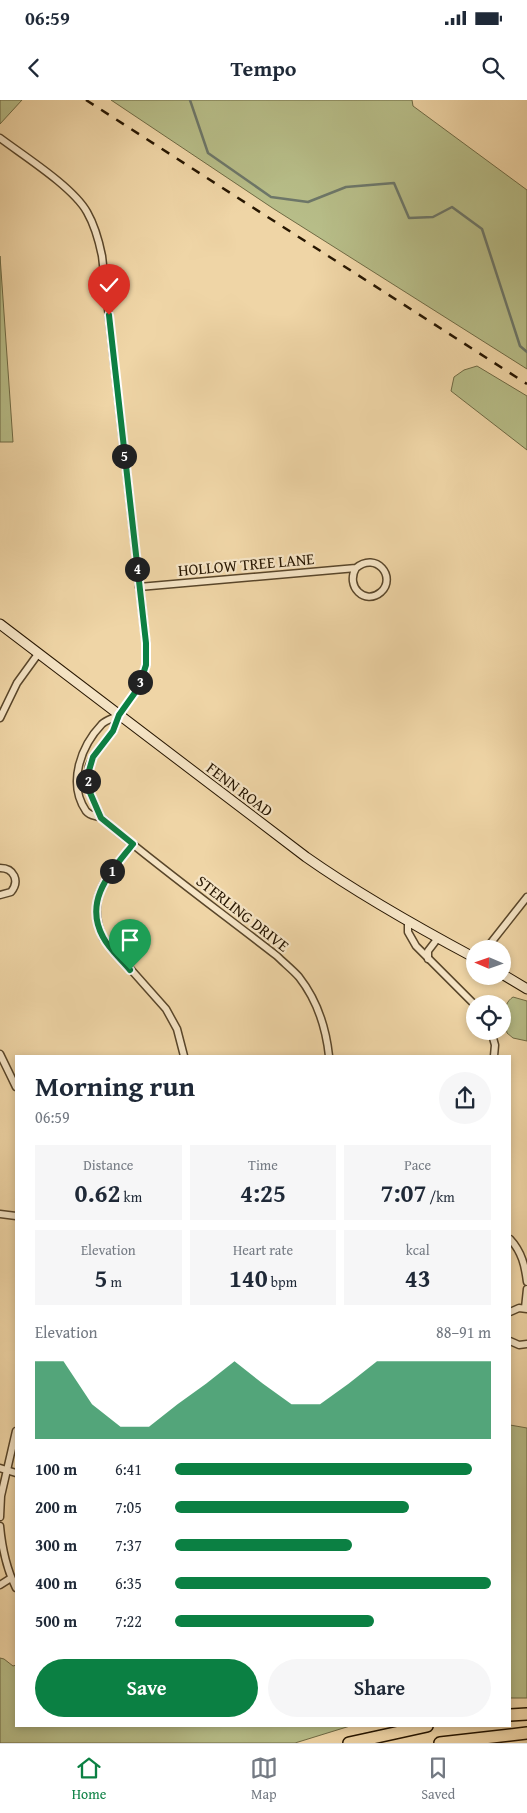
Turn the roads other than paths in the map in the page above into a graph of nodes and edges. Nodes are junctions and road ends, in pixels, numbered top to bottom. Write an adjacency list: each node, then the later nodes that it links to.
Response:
1 (0, 138): 3 (street)
2 (356, 568): 2 (street, HOLLOW TREE LANE); 3 (street, HOLLOW TREE LANE)
3 (139, 587): 6 (street)
4 (0, 624): 5 (street, FENN ROAD)
5 (38, 654): 6 (street, FENN ROAD); 7 (street)
6 (119, 715): 8 (street, STERLING DRIVE); 8 (street, STERLING DRIVE); 13 (street, FENN ROAD)
7 (0, 718)
8 (101, 818): 9 (street, STERLING DRIVE)
9 (133, 844): 23 (street); 24 (street, STERLING DRIVE)
10 (0, 868): 11 (street)
11 (0, 895)
12 (527, 897): 15 (street)
13 (408, 922): 14 (street, FENN ROAD); 17 (street)
14 (438, 938): 16 (street, FENN ROAD); 17 (street)
15 (493, 940)
16 (466, 953)
17 (428, 959): 20 (street)
18 (511, 979): 19 (street)
19 (527, 989)
20 (466, 996)
21 (493, 1040): 25 (street)
22 (0, 1054): 26 (street)
23 (184, 1055)
24 (329, 1055)
25 (494, 1055)
26 (15, 1085)
27 (0, 1214): 28 (street)
28 (15, 1216)
29 (511, 1240): 30 (street)
30 (527, 1282)
31 (527, 1289): 32 (street)
32 (526, 1308): 33 (street)
33 (511, 1312)
34 (511, 1341): 35 (street)
35 (527, 1344)
36 (15, 1434): 37 (street)
37 (4, 1469): 38 (street)
38 (0, 1517)
39 (0, 1526): 40 (street)
40 (11, 1578): 41 (street); 42 (street)
41 (0, 1585)
42 (15, 1586)
43 (527, 1714): 44 (highway)
44 (511, 1715)
45 (422, 1727): 47 (highway)
46 (527, 1732): 48 (highway)
47 (349, 1743)
48 (440, 1743)

